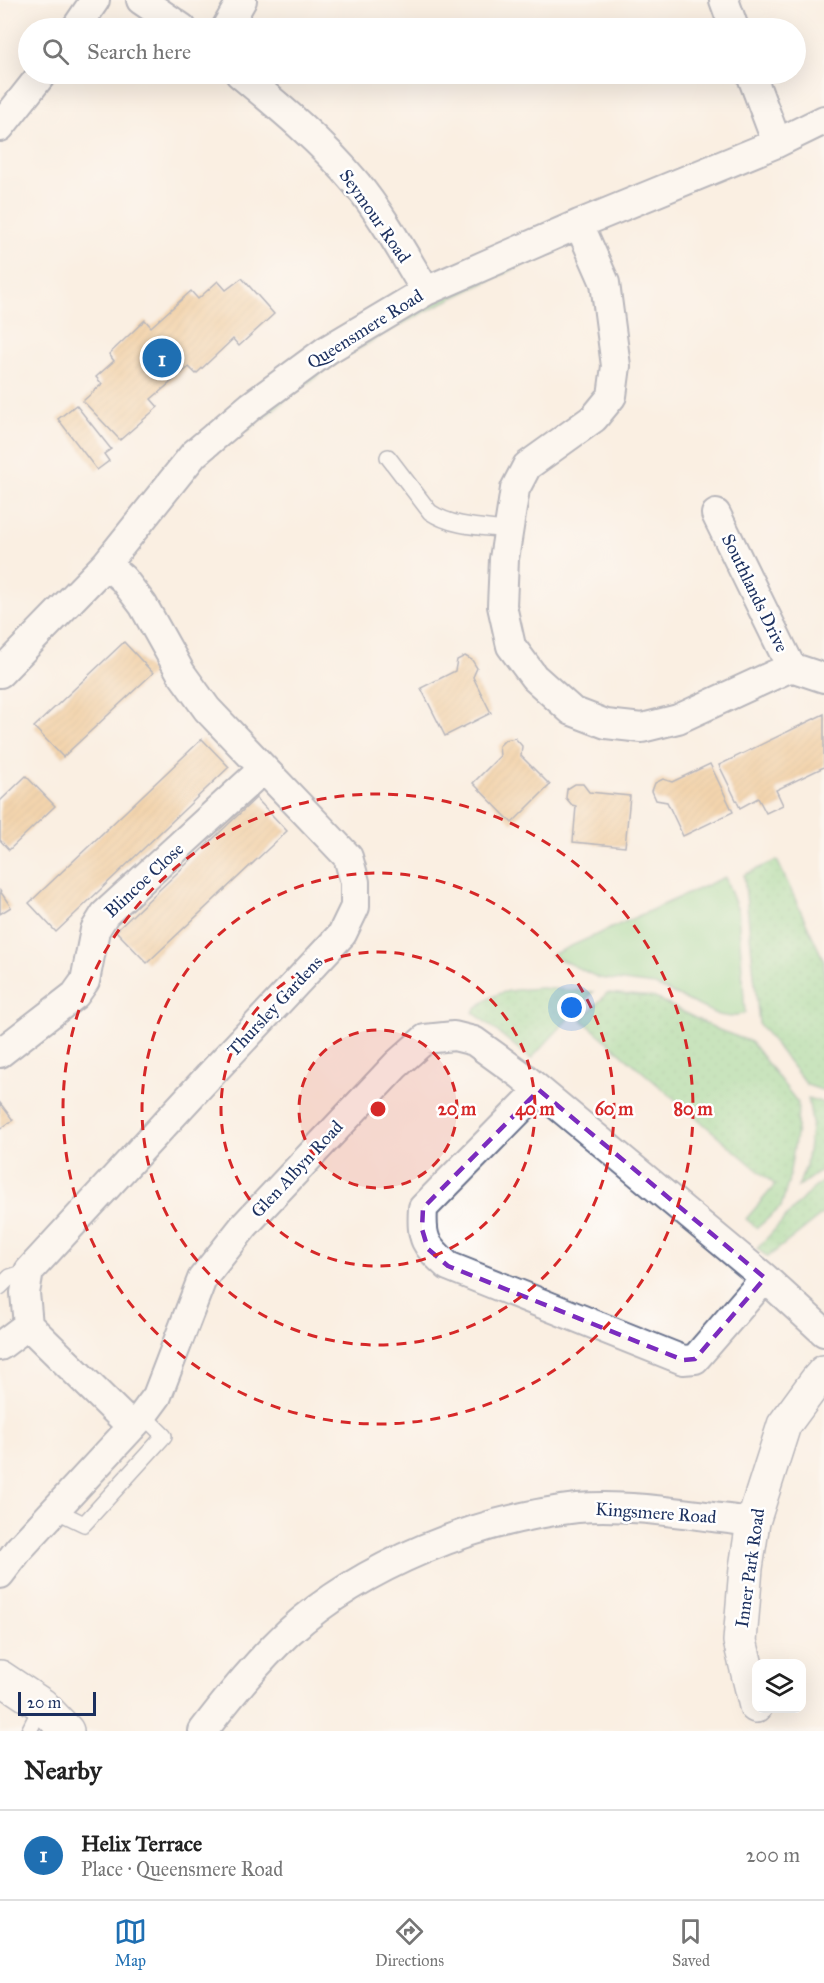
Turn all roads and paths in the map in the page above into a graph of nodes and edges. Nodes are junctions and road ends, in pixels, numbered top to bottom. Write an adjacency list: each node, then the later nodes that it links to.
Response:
1 (95, 0): 5 (street)
2 (141, 0): 6 (street)
3 (242, 0): 7 (street)
4 (724, 0): 8 (street)
5 (83, 18)
6 (167, 18)
7 (232, 18)
8 (730, 18)
9 (34, 84): 13 (street)
10 (252, 84): 16 (street, Seymour Road)
11 (755, 84): 14 (street)
12 (824, 120): 14 (street, Queensmere Road)
13 (0, 127)
14 (777, 143): 15 (street, Queensmere Road)
15 (579, 224): 16 (street, Queensmere Road); 19 (street, Southlands Drive)
16 (426, 291): 20 (street, Queensmere Road)
17 (388, 457): 19 (lane)
18 (716, 514): 21 (street, Southlands Drive)
19 (508, 530): 21 (street, Southlands Drive)
20 (106, 564): 22 (street, Queensmere Road); 24 (street, Thursley Gardens)
21 (791, 667): 23 (street)
22 (0, 673)
23 (824, 678)
24 (263, 769): 25 (street, Blincoe Close); 27 (street, Thursley Gardens)
25 (0, 1053)
26 (538, 1090): 28 (street, Glen Albyn Road); 28 (street); 34 (street, Glen Albyn Road)
27 (29, 1271): 29 (lane); 31 (street)
28 (765, 1278): 30 (street, Glen Albyn Road)
29 (0, 1287)
30 (817, 1316)
31 (28, 1325): 32 (street); 34 (street)
32 (0, 1346)
33 (824, 1372): 35 (street, Inner Park Road)
34 (138, 1421): 36 (street, Glen Albyn Road)
35 (753, 1522): 38 (street, Inner Park Road); 42 (street, Kingsmere Road)
36 (0, 1574)
37 (0, 1677): 40 (street)
38 (752, 1688)
39 (758, 1713): 43 (street, Inner Park Road)
40 (36, 1718): 41 (street)
41 (67, 1731)
42 (203, 1731)
43 (763, 1731)

